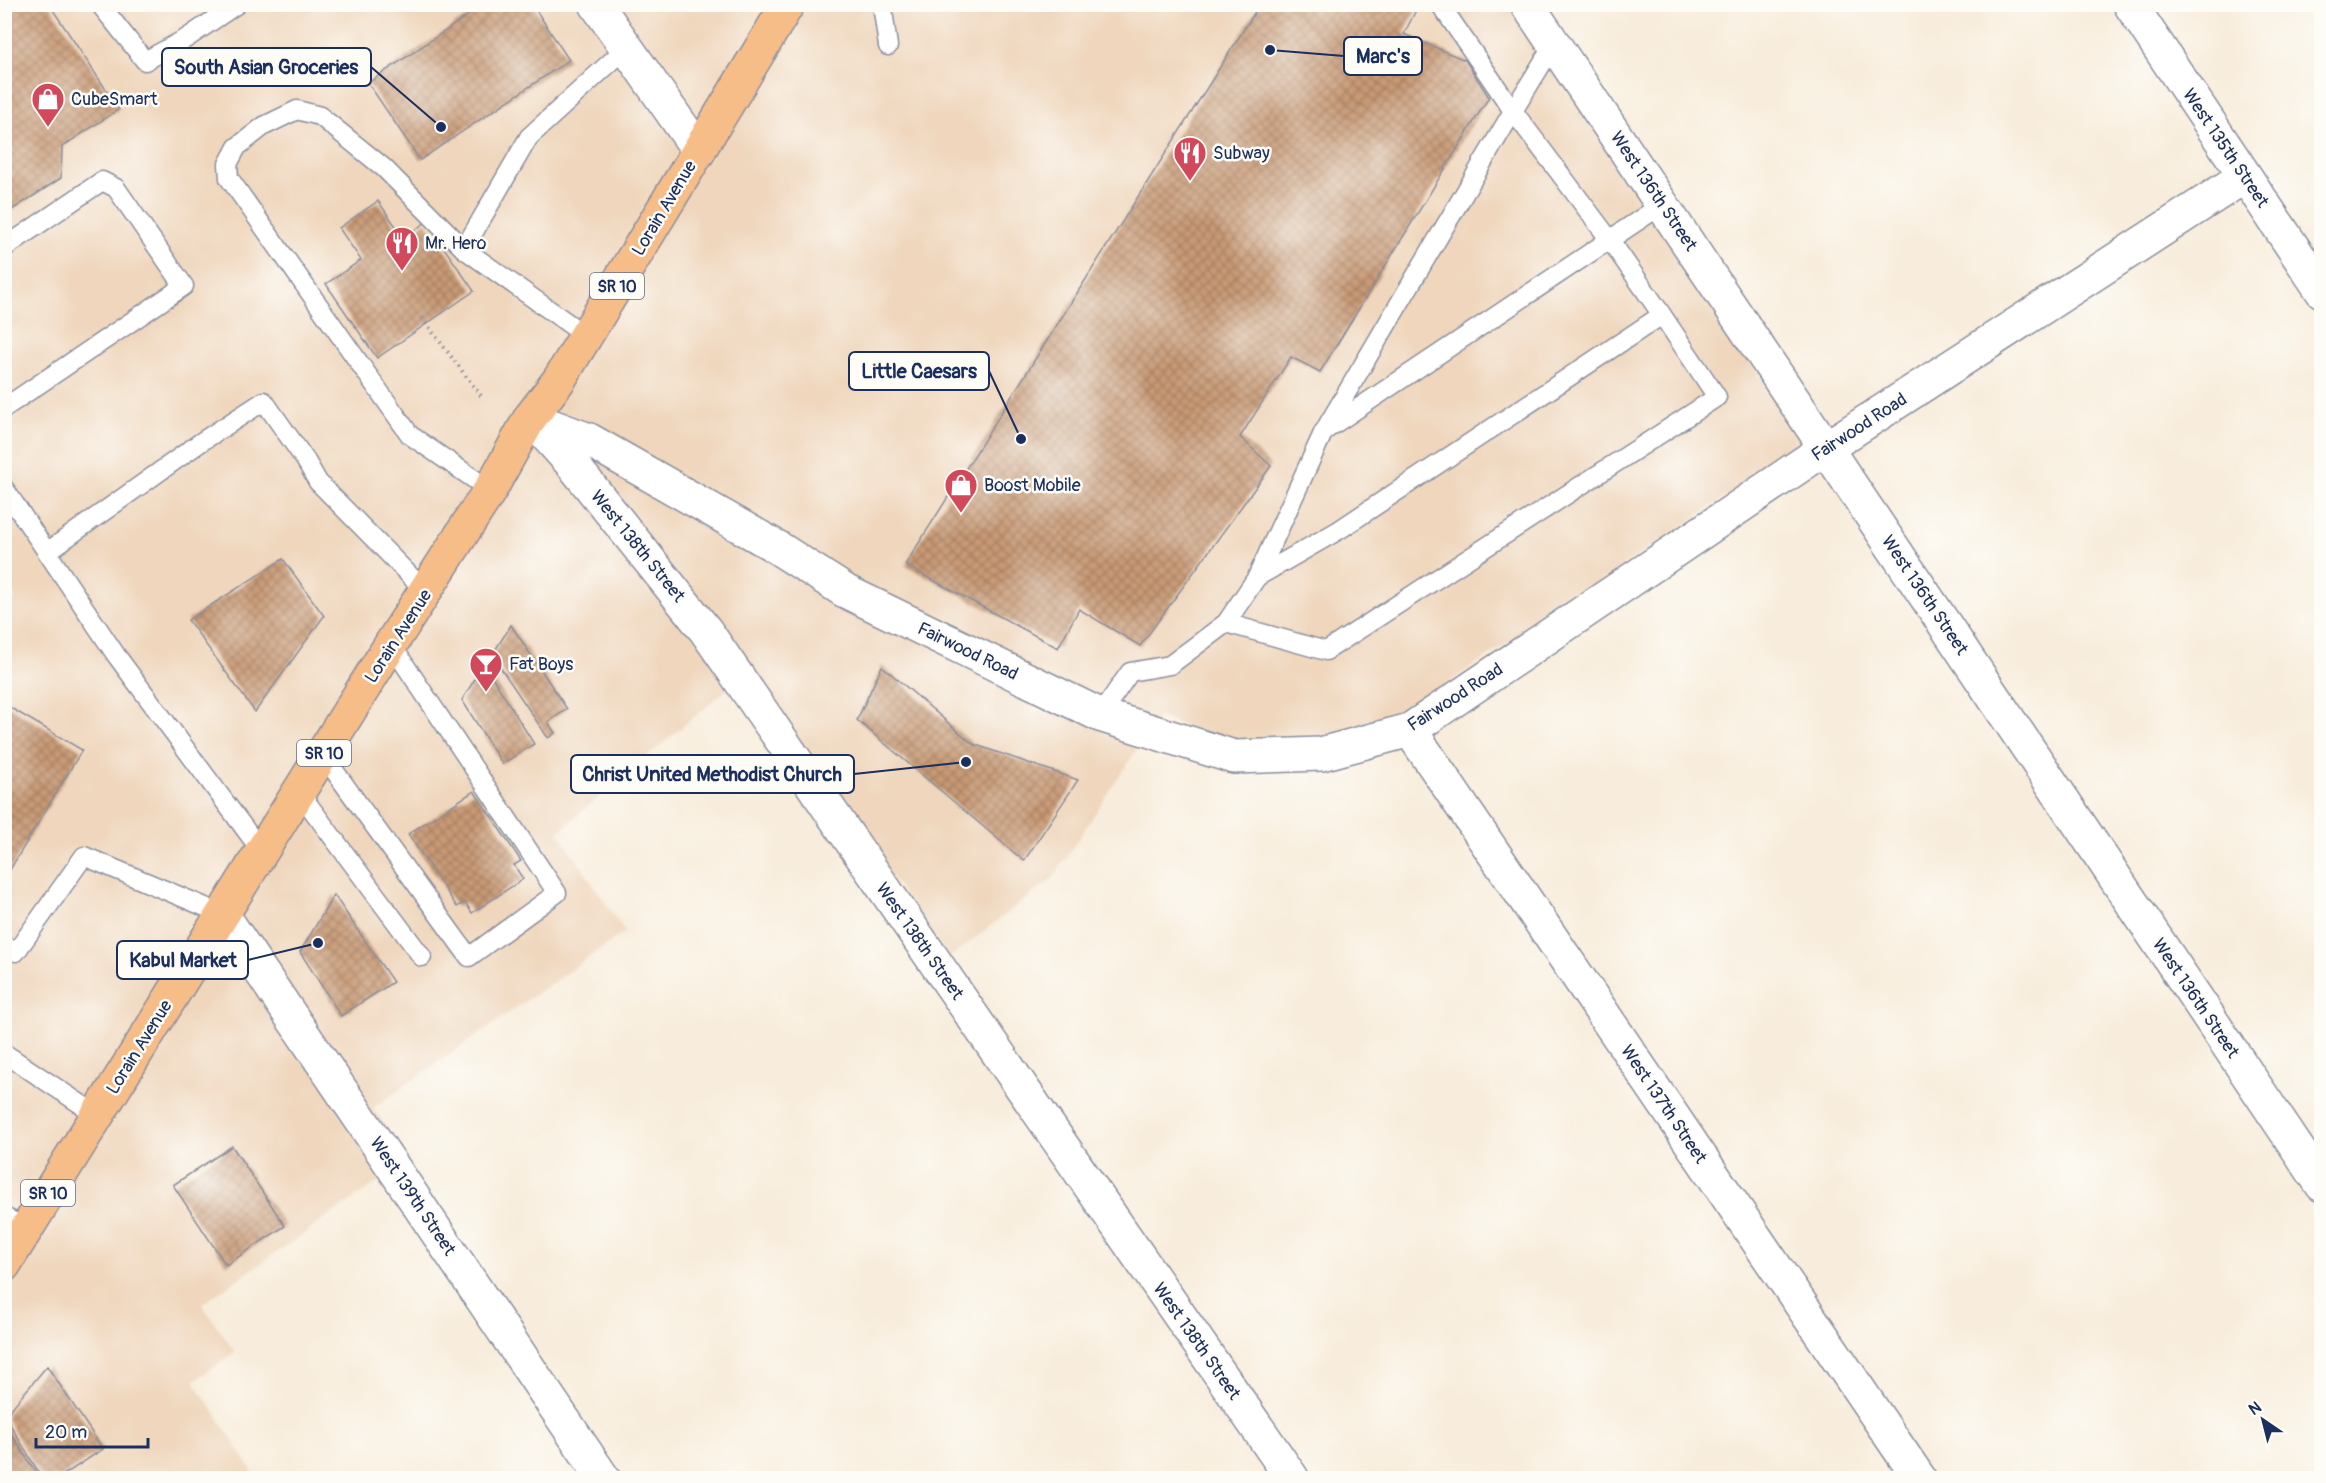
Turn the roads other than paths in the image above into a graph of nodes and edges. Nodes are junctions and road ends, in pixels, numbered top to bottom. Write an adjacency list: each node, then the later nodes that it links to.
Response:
1 (102, 4): 2 (lane)
2 (237, 4)
3 (596, 4): 11 (street)
4 (788, 4): 13 (main road, Lorain Avenue / SR 10)
5 (882, 4): 10 (lane)
6 (1440, 4): 12 (lane)
7 (1527, 4): 9 (street, West 136th Street)
8 (2130, 4): 14 (street, West 135th Street)
9 (1554, 44): 12 (lane); 15 (street, West 136th Street)
10 (888, 45)
11 (626, 48): 13 (street); 18 (lane)
12 (1513, 111): 16 (lane); 24 (lane)
13 (699, 151): 21 (main road, Lorain Avenue / SR 10)
14 (2245, 176): 19 (street, West 135th Street); 25 (street, Fairwood Road)
15 (1663, 204): 16 (lane); 25 (street, West 136th Street)
16 (1610, 240): 20 (lane); 24 (lane)
17 (4, 248): 22 (lane)
18 (464, 249): 21 (lane); 27 (lane)
19 (2322, 291)
20 (1662, 315): 29 (lane); 31 (lane)
21 (586, 336): 23 (main road, Lorain Avenue / SR 10)
22 (4, 408)
23 (530, 418): 27 (main road, Lorain Avenue / SR 10); 33 (street, Fairwood Road); 47 (street, West 138th Street)
24 (1324, 431): 29 (lane)
25 (1826, 447): 34 (street, Fairwood Road); 43 (street, West 136th Street)
26 (4, 488): 28 (lane)
27 (490, 490): 30 (main road, Lorain Avenue / SR 10)
28 (47, 552): 30 (lane); 37 (lane)
29 (1257, 578): 31 (lane)
30 (426, 592): 32 (main road, Lorain Avenue / SR 10)
31 (1226, 623): 33 (lane)
32 (392, 644): 35 (main road, Lorain Avenue / SR 10); 35 (lane)
33 (1100, 716): 34 (street, Fairwood Road)
34 (1410, 730): 48 (street, West 137th Street)
35 (323, 755): 36 (main road, Lorain Avenue / SR 10)
36 (299, 792): 37 (main road, Lorain Avenue / SR 10); 40 (lane)
37 (262, 852): 38 (main road, Lorain Avenue / SR 10)
38 (222, 914): 39 (lane); 42 (main road, Lorain Avenue / SR 10); 46 (street, West 139th Street)
39 (4, 945)
40 (422, 957)
41 (4, 1053): 42 (lane)
42 (97, 1114): 44 (main road, Lorain Avenue / SR 10)
43 (2322, 1185)
44 (16, 1222): 45 (main road, Lorain Avenue / SR 10)
45 (4, 1265)
46 (603, 1479)
47 (1292, 1479)
48 (1918, 1479)

